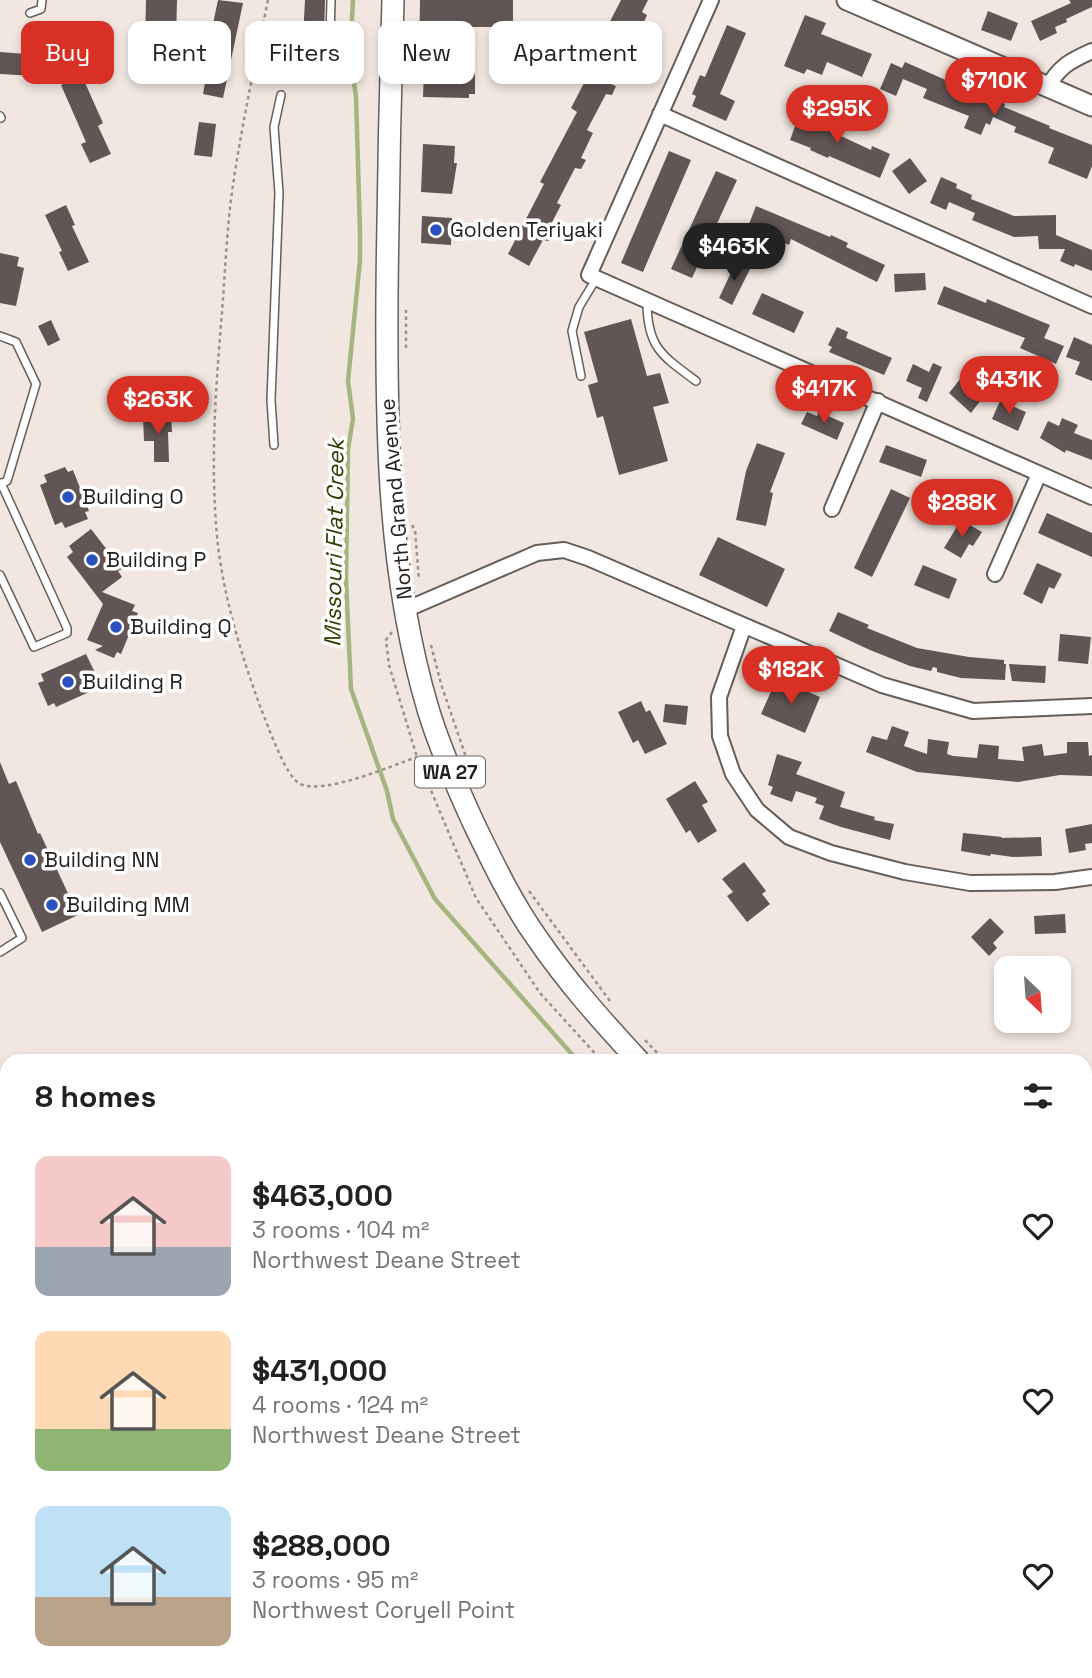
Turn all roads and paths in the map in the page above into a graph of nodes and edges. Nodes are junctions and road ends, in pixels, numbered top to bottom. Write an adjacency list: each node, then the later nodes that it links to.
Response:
1 (42, 0): 7 (lane)
2 (268, 0): 35 (path)
3 (331, 0): 8 (lane)
4 (393, 0): 31 (main road, North Grand Avenue / WA 27)
5 (711, 0): 13 (street)
6 (847, 0): 10 (street)
7 (30, 13)
8 (330, 21)
9 (1092, 51): 10 (street)
10 (1048, 87): 12 (street)
11 (281, 95): 23 (lane)
12 (1092, 106)
13 (660, 114): 14 (street); 16 (street)
14 (593, 276): 15 (street); 20 (lane)
15 (647, 300): 21 (lane); 22 (street)
16 (1092, 306)
17 (406, 310): 19 (path)
18 (0, 336): 25 (lane)
19 (405, 348)
20 (582, 376)
21 (696, 381)
22 (878, 401): 24 (street); 27 (street)
23 (274, 445)
24 (1039, 474): 26 (street); 29 (street)
25 (1, 483): 30 (lane)
26 (1092, 497)
27 (832, 509)
28 (409, 521): 31 (path)
29 (995, 574)
30 (0, 575)
31 (411, 612): 32 (street); 35 (path); 44 (main road, North Grand Avenue / WA 27)
32 (744, 626): 34 (street); 37 (street)
33 (429, 638): 36 (path)
34 (1092, 706)
35 (416, 757): 43 (path)
36 (471, 773)
37 (1092, 877)
38 (527, 887): 41 (path)
39 (0, 892): 40 (lane)
40 (0, 952)
41 (613, 1004)
42 (638, 1032): 45 (path)
43 (596, 1054)
44 (632, 1054)
45 (658, 1054)

